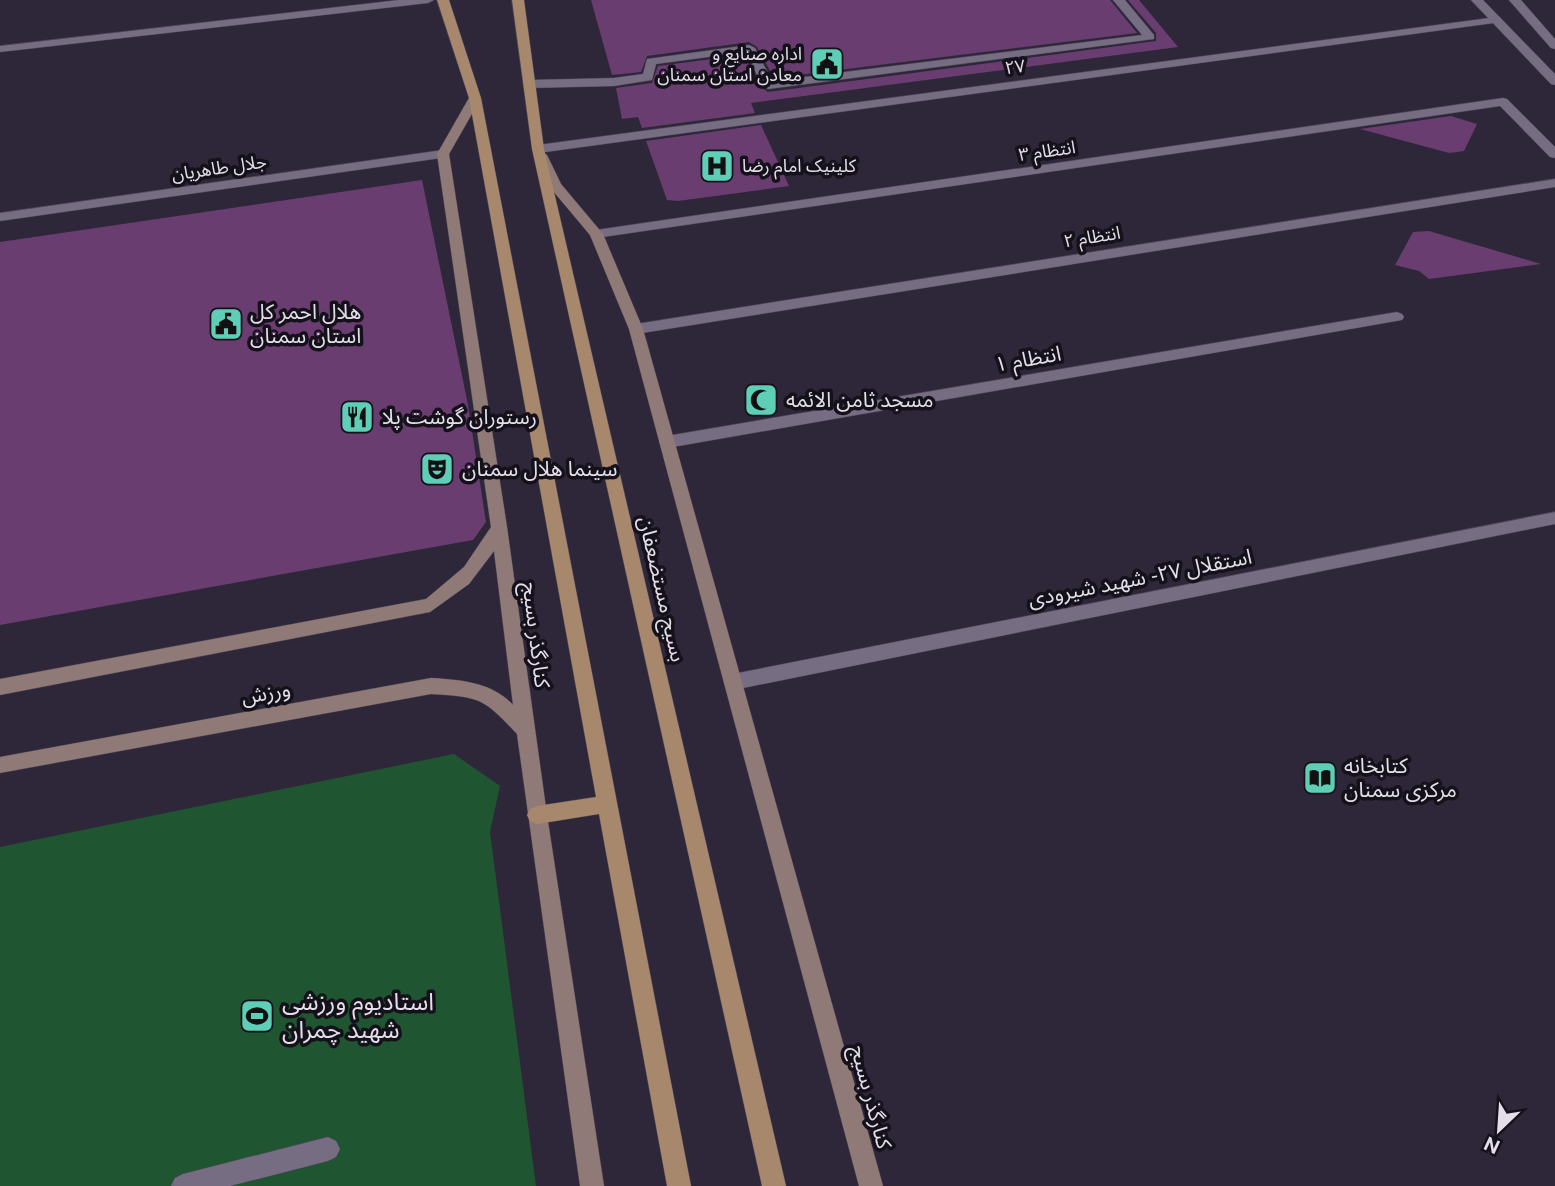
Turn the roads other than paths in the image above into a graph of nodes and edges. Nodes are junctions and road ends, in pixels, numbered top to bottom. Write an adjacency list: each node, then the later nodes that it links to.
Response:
1 (428, 0): 9 (street)
2 (443, 0): 12 (main road)
3 (518, 0): 11 (main road, بسیج مستضعفان)
4 (1119, 0): 11 (street)
5 (1477, 0): 7 (street)
6 (1515, 0): 8 (street)
7 (1497, 20): 10 (street); 13 (street, ۲۷)
8 (1555, 46)
9 (0, 48)
10 (1555, 81)
11 (529, 84): 13 (main road, بسیج مستضعفان)
12 (475, 98): 14 (main road); 28 (main road)
13 (538, 149): 18 (main road, کنارگذر بسیج); 34 (main road, بسیج مستضعفان)
14 (443, 153): 17 (street, جلال طاهریان); 23 (main road, کنارگذر بسیج)
15 (1555, 154): 18 (street, انتظام ۳)
16 (1555, 183): 20 (street, انتظام ۲)
17 (0, 217)
18 (596, 234): 20 (main road, کنارگذر بسیج)
19 (1397, 317): 21 (street, انتظام ۱)
20 (636, 329): 21 (main road, کنارگذر بسیج)
21 (667, 442): 24 (main road, کنارگذر بسیج)
22 (1555, 518): 24 (street, استقلال ۲۷ - شهید شیرودی)
23 (499, 527): 25 (main road); 26 (main road, کنارگذر بسیج)
24 (733, 682): 35 (main road, کنارگذر بسیج)
25 (0, 687)
26 (526, 731): 27 (main road, ورزش); 29 (main road, کنارگذر بسیج)
27 (0, 765)
28 (607, 804): 29 (main road); 33 (main road)
29 (537, 815): 32 (main road, کنارگذر بسیج)
30 (328, 1149): 31 (street)
31 (183, 1186)
32 (592, 1186)
33 (679, 1186)
34 (774, 1186)
35 (872, 1186)

